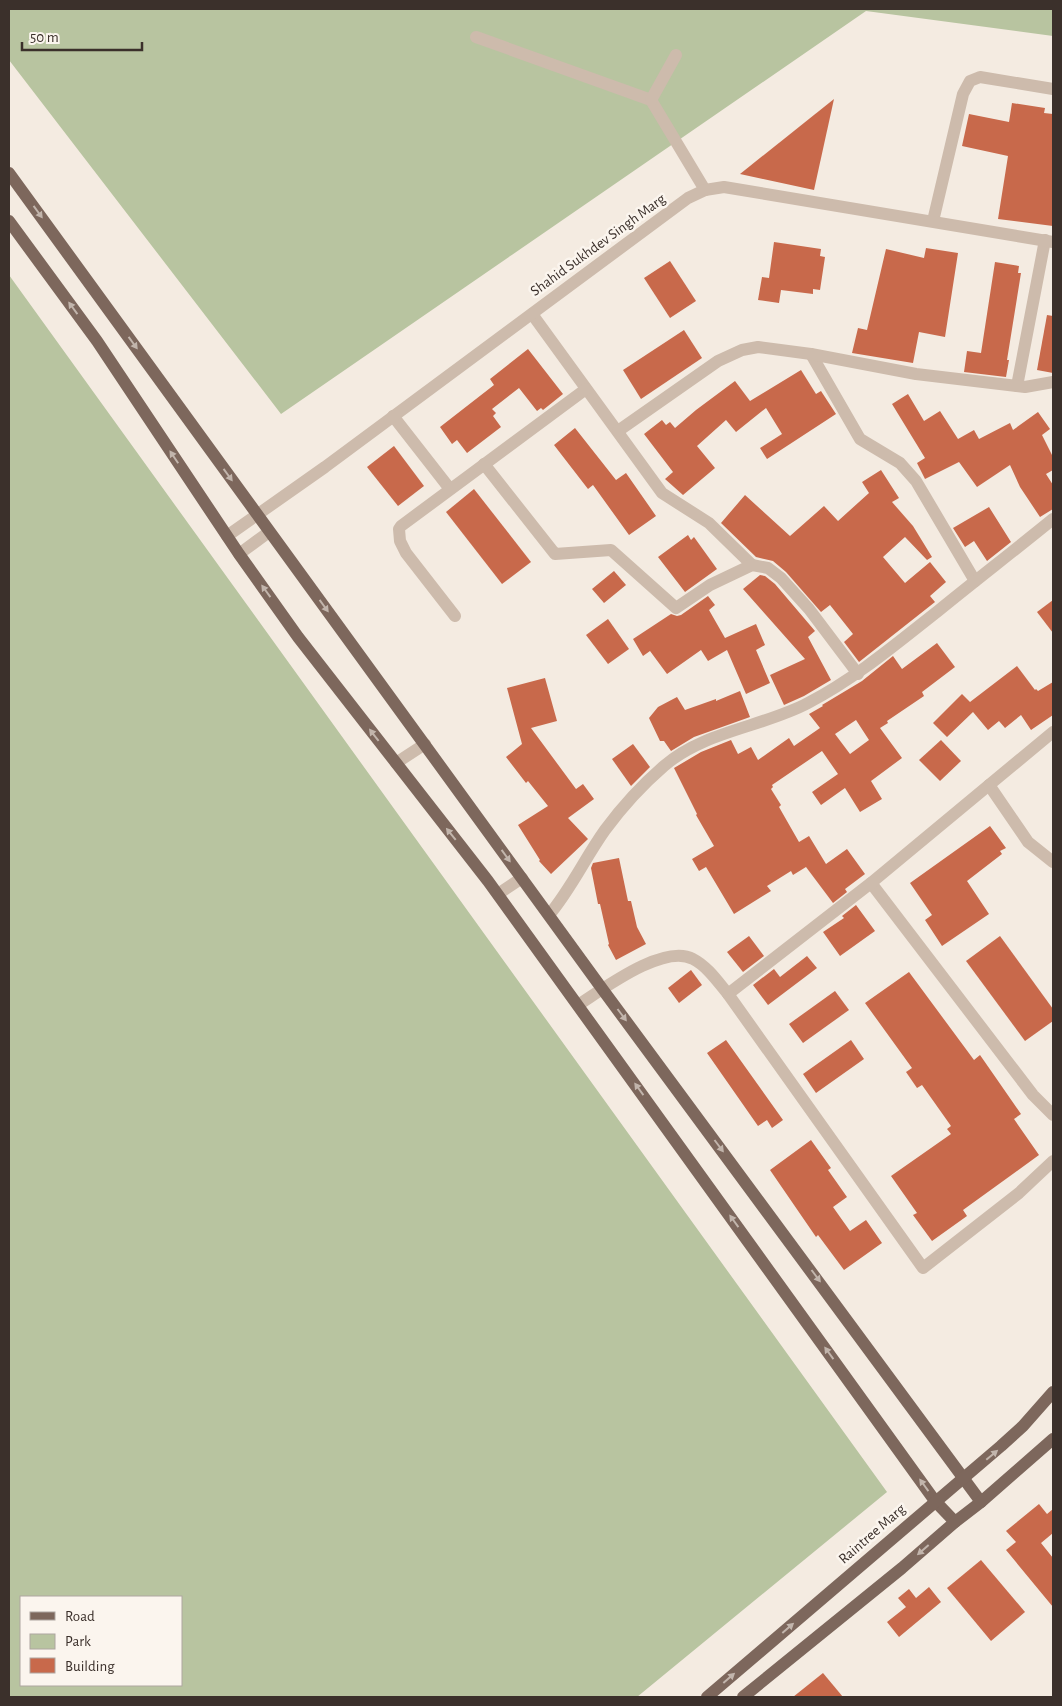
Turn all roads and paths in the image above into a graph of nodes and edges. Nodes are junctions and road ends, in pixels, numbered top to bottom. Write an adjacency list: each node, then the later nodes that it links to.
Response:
1 (476, 37): 4 (street)
2 (676, 55): 4 (street)
3 (1053, 89): 8 (street)
4 (651, 100): 6 (street)
5 (9, 172): 19 (main road, one-way to 19)
6 (705, 190): 8 (street, Shahid Sukhdev Singh Marg); 10 (street, Shahid Sukhdev Singh Marg)
7 (9, 221): 22 (main road, one-way to 7)
8 (933, 221): 9 (street, Shahid Sukhdev Singh Marg)
9 (1049, 241): 13 (street)
10 (532, 314): 14 (street); 15 (street, Shahid Sukhdev Singh Marg)
11 (811, 354): 13 (street); 16 (street); 25 (street)
12 (1053, 382): 13 (street)
13 (1017, 386)
14 (586, 388): 16 (street); 17 (street)
15 (393, 416): 18 (street); 19 (street, Shahid Sukhdev Singh Marg)
16 (618, 432): 24 (street)
17 (484, 464): 18 (street); 24 (street)
18 (450, 489): 26 (street)
19 (257, 515): 21 (main road); 22 (street, Shahid Sukhdev Singh Marg)
20 (1053, 519): 25 (street)
21 (269, 532): 23 (street); 29 (main road, one-way to 29)
22 (227, 536): 23 (main road)
23 (239, 554): 30 (main road, one-way to 23)
24 (752, 565): 27 (street)
25 (975, 581): 27 (street)
26 (455, 616)
27 (858, 674): 36 (street)
28 (1053, 732): 31 (street)
29 (425, 744): 30 (street); 33 (main road, one-way to 33)
30 (396, 763): 35 (main road, one-way to 30)
31 (989, 785): 32 (street); 34 (street)
32 (1053, 862)
33 (522, 878): 35 (street); 36 (main road)
34 (870, 882): 38 (street); 40 (street)
35 (498, 894): 39 (main road)
36 (549, 916): 37 (main road)
37 (603, 990): 38 (street); 39 (street); 44 (main road, one-way to 44)
38 (728, 994): 41 (street)
39 (578, 1005): 45 (main road, one-way to 39)
40 (1053, 1115)
41 (1053, 1161)
42 (1053, 1392): 44 (main road, Raintree Marg, one-way to 42)
43 (1053, 1438): 46 (main road)
44 (964, 1477): 45 (main road, Raintree Marg); 46 (main road)
45 (935, 1501): 47 (main road); 48 (main road, Raintree Marg, one-way to 45)
46 (982, 1502): 47 (main road)
47 (955, 1522): 49 (main road, one-way to 49)
48 (707, 1697)
49 (743, 1697)

